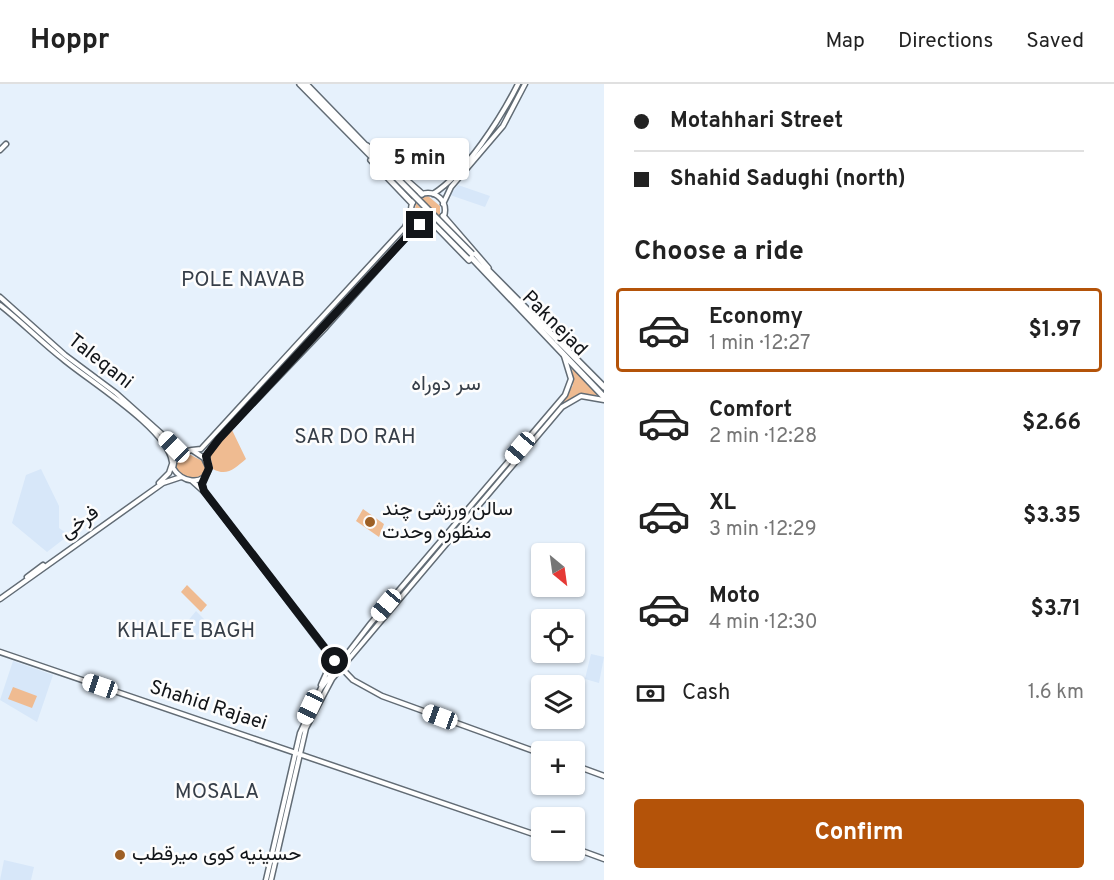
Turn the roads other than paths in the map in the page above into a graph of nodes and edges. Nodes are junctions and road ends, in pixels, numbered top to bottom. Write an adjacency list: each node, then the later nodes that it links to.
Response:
1 (300, 84): 5 (main road)
2 (306, 84): 5 (main road)
3 (518, 84): 8 (main road)
4 (525, 84): 9 (main road)
5 (360, 143): 10 (main road); 13 (main road); 24 (main road, bridge)
6 (6, 144): 7 (main road)
7 (0, 150)
8 (446, 183): 9 (main road); 12 (main road)
9 (451, 187): 15 (main road)
10 (415, 189): 11 (main road); 13 (main road)
11 (422, 194): 12 (main road); 14 (main road)
12 (433, 194): 15 (main road)
13 (407, 196): 14 (main road)
14 (412, 203): 16 (main road)
15 (443, 204): 17 (main road)
16 (411, 214): 18 (main road); 20 (main road)
17 (443, 216): 19 (main road); 21 (main road)
18 (420, 225): 19 (main road); 22 (main road)
19 (435, 225): 23 (main road)
20 (405, 227): 22 (main road); 32 (main road)
21 (452, 227): 23 (main road); 24 (main road)
22 (411, 232): 36 (main road)
23 (444, 234): 24 (main road)
24 (487, 272): 27 (main road, Paknejad); 28 (main road, Paknejad)
25 (0, 297): 31 (main road, Taleqani)
26 (0, 304): 35 (main road, Taleqani)
27 (563, 354): 29 (main road, Paknejad); 30 (main road)
28 (604, 387)
29 (604, 398): 30 (main road)
30 (550, 416): 43 (main road)
31 (174, 447): 34 (main road, Taleqani); 35 (main road)
32 (201, 449): 33 (main road); 36 (main road)
33 (192, 450): 34 (main road); 37 (main road)
34 (181, 451): 38 (main road)
35 (169, 452): 38 (main road, Taleqani)
36 (208, 453): 37 (main road)
37 (207, 461): 39 (main road)
38 (172, 464): 40 (main road); 42 (main road, فرخی)
39 (205, 476): 41 (main road); 45 (main road)
40 (181, 477): 41 (main road); 42 (main road, فرخی)
41 (192, 481): 45 (main road)
42 (0, 597)
43 (376, 621): 46 (main road); 47 (main road)
44 (0, 652): 53 (main road, Shahid Rajaei)
45 (328, 655): 46 (main road); 48 (main road); 51 (main road)
46 (344, 656): 48 (main road)
47 (344, 663): 48 (main road); 49 (main road)
48 (338, 667): 49 (main road); 50 (main road); 51 (main road)
49 (345, 674): 50 (main road); 55 (main road)
50 (332, 679): 54 (main road)
51 (321, 688): 52 (main road)
52 (297, 743): 53 (main road); 54 (main road)
53 (289, 749): 54 (main road, Shahid Rajaei); 57 (main road)
54 (299, 750): 56 (main road, Shahid Rajaei); 57 (main road)
55 (531, 750)
56 (306, 754): 57 (main road); 60 (main road, Shahid Rajaei)
57 (296, 761): 63 (main road)
58 (585, 769): 59 (main road)
59 (604, 776)
60 (531, 833)
61 (585, 852): 62 (main road)
62 (604, 859)
63 (269, 880)

